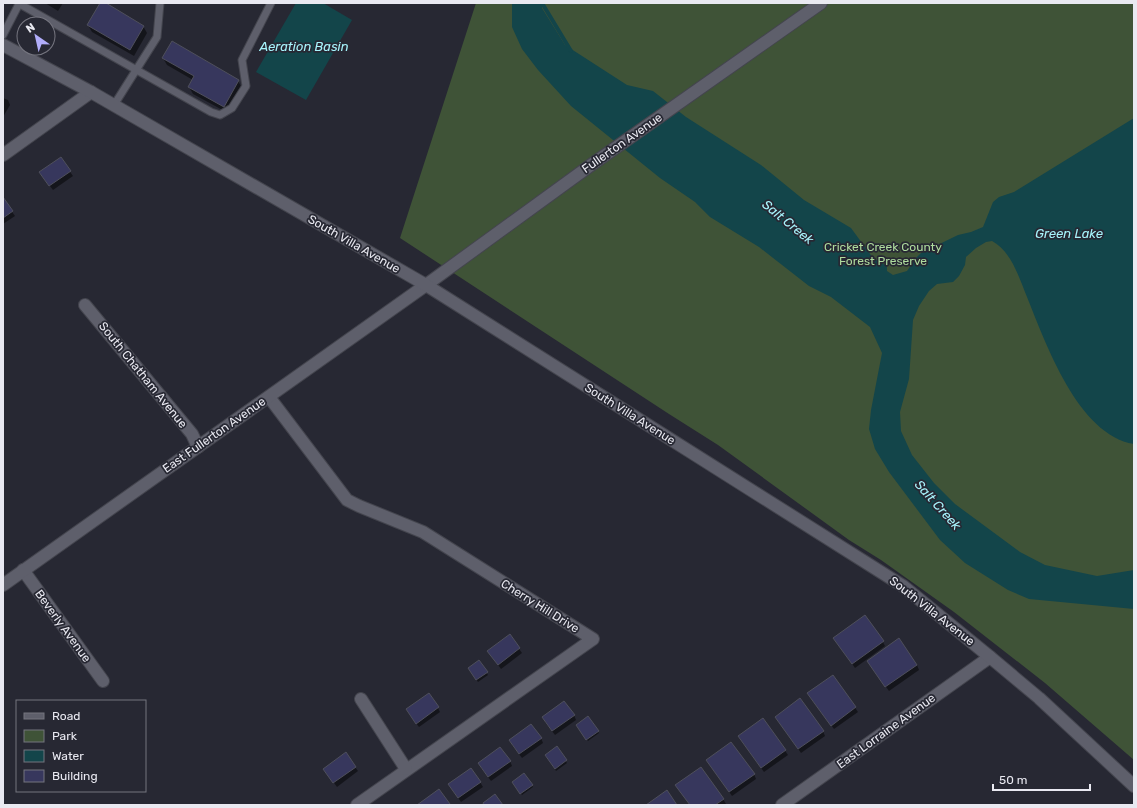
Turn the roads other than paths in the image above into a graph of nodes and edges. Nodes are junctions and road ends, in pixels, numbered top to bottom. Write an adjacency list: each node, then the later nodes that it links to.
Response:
1 (19, 3): 5 (lane); 7 (lane)
2 (160, 3): 7 (lane)
3 (271, 3): 7 (lane)
4 (819, 4): 11 (street, Fullerton Avenue)
5 (3, 35)
6 (3, 45): 8 (street, South Villa Avenue)
7 (136, 70): 9 (lane)
8 (91, 92): 9 (street, South Villa Avenue); 10 (street)
9 (114, 105): 11 (street, South Villa Avenue)
10 (3, 155)
11 (426, 285): 13 (street, East Fullerton Avenue); 17 (street, South Villa Avenue)
12 (85, 305): 14 (street, South Chatham Avenue)
13 (269, 397): 14 (street, East Fullerton Avenue); 20 (street, Cherry Hill Drive)
14 (198, 446): 15 (street, East Fullerton Avenue)
15 (23, 570): 16 (street, East Fullerton Avenue); 18 (street, Beverly Avenue)
16 (3, 585)
17 (990, 656): 21 (street, South Villa Avenue); 23 (street, East Lorraine Avenue)
18 (103, 681)
19 (361, 699): 20 (street)
20 (406, 769): 22 (street, Cherry Hill Drive)
21 (1134, 786)
22 (357, 805)
23 (782, 805)

